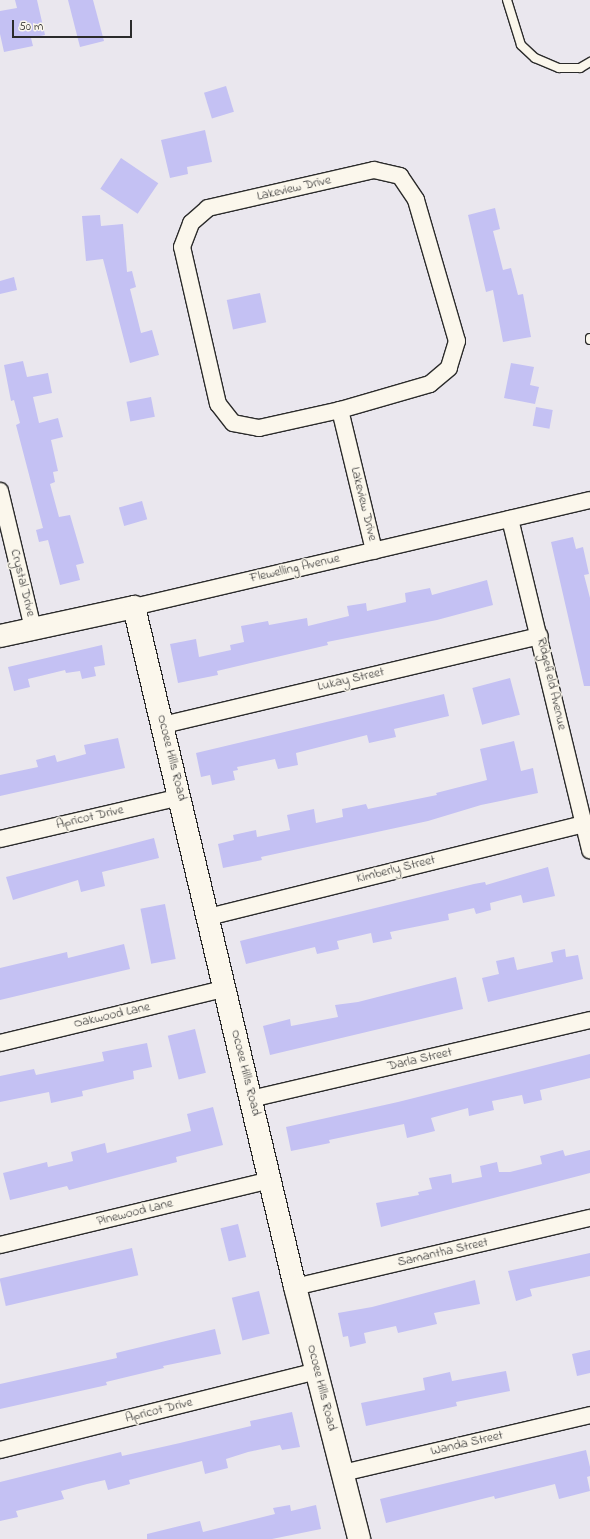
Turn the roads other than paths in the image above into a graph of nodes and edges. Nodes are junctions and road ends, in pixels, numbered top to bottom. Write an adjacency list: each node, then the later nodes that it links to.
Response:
1 (507, 0): 2 (lane)
2 (590, 62)
3 (340, 410): 3 (street, Lakeview Drive); 7 (street, Lakeview Drive)
4 (0, 491): 9 (street, Crystal Drive)
5 (590, 500): 6 (street, Flewelling Avenue)
6 (510, 519): 7 (street, Flewelling Avenue); 11 (street, Ridgefield Avenue)
7 (374, 551): 8 (street, Flewelling Avenue)
8 (134, 607): 9 (street, Flewelling Avenue); 12 (street, Ocoee Hills Road)
9 (34, 628): 10 (street, Flewelling Avenue)
10 (0, 636)
11 (540, 636): 12 (street, Lukay Street); 14 (street, Ridgefield Avenue)
12 (162, 725): 13 (street, Ocoee Hills Road)
13 (180, 797): 15 (street, Apricot Drive); 17 (street, Ocoee Hills Road)
14 (584, 824): 16 (street, Ridgefield Avenue); 17 (street, Kimberly Street)
15 (0, 839)
16 (590, 850)
17 (208, 917): 18 (street, Ocoee Hills Road)
18 (224, 989): 20 (street, Oakwood Lane); 21 (street, Ocoee Hills Road)
19 (590, 1020): 21 (street, Darla Street)
20 (0, 1042)
21 (251, 1099): 22 (street, Ocoee Hills Road)
22 (271, 1180): 24 (street, Pinewood Lane); 25 (street, Ocoee Hills Road)
23 (590, 1218): 25 (street, Samantha Street)
24 (0, 1245)
25 (295, 1287): 26 (street, Ocoee Hills Road)
26 (317, 1371): 28 (street, Apricot Drive); 29 (street, Ocoee Hills Road)
27 (590, 1415): 29 (street, Wanda Street)
28 (0, 1450)
29 (343, 1473): 30 (street, Ocoee Hills Road)
30 (359, 1539)

